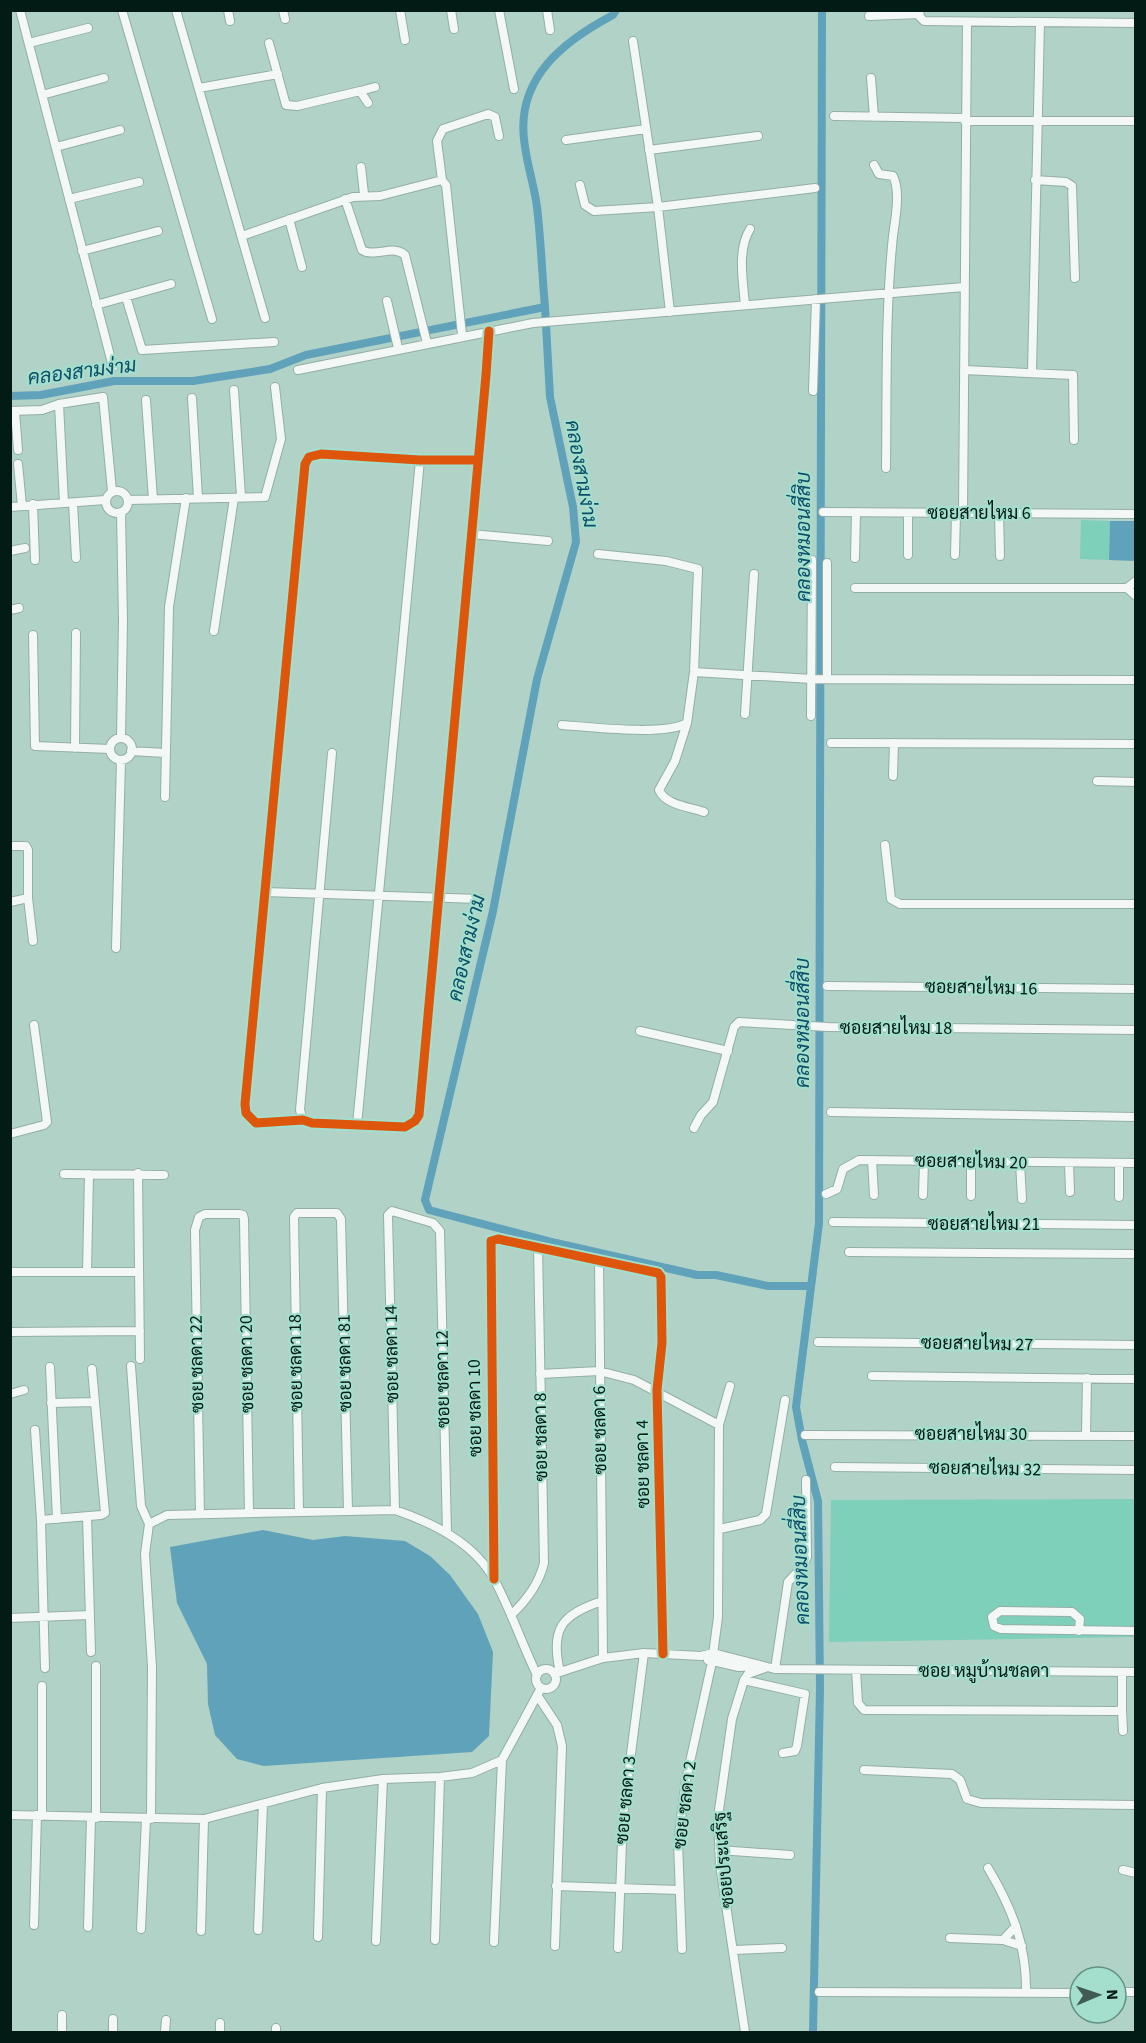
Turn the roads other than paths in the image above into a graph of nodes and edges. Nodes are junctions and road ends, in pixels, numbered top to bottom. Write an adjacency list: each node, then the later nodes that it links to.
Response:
1 (20, 10): 20 (street)
2 (122, 10): 71 (street)
3 (176, 10): 26 (street)
4 (228, 10): 11 (street)
5 (400, 10): 18 (street)
6 (451, 10): 16 (street)
7 (499, 10): 27 (street)
8 (547, 10): 17 (street)
9 (919, 12): 10 (street); 12 (street)
10 (869, 16)
11 (230, 21)
12 (967, 22): 13 (street); 33 (street)
13 (1040, 23): 14 (street); 34 (street)
14 (1136, 23)
15 (88, 28): 20 (street)
16 (454, 28)
17 (550, 30)
18 (405, 39)
19 (633, 41): 36 (street)
20 (29, 43): 29 (street)
21 (269, 43): 22 (street)
22 (278, 74): 26 (street); 28 (street)
23 (104, 78): 29 (street)
24 (871, 78): 32 (street)
25 (375, 87): 28 (street)
26 (199, 88): 57 (street)
27 (514, 89)
28 (360, 91): 30 (street)
29 (42, 95): 41 (street)
30 (368, 103)
31 (834, 116): 32 (street)
32 (874, 117): 33 (street)
33 (965, 119): 34 (street); 62 (street)
34 (1037, 119): 35 (street); 46 (street)
35 (1136, 121)
36 (646, 129): 40 (street); 42 (street)
37 (120, 130): 41 (street)
38 (499, 136): 45 (street)
39 (758, 136): 42 (street)
40 (566, 140)
41 (56, 147): 51 (street)
42 (649, 150): 53 (street)
43 (874, 165): 63 (street)
44 (361, 166): 50 (street)
45 (442, 180): 50 (street); 73 (street)
46 (1035, 180): 60 (street); 80 (street)
47 (139, 182): 51 (street)
48 (580, 185): 53 (street)
49 (815, 188): 53 (street)
50 (364, 194): 52 (street)
51 (69, 199): 58 (street)
52 (345, 200): 54 (street); 74 (street)
53 (658, 207): 69 (street)
54 (289, 219): 57 (street); 59 (street)
55 (750, 229): 68 (street)
56 (158, 231): 58 (street)
57 (242, 236): 70 (street)
58 (82, 251): 67 (street)
59 (302, 267)
60 (1075, 278)
61 (171, 285): 64 (street)
62 (964, 286): 63 (street); 79 (street)
63 (887, 292): 65 (street); 93 (street)
64 (126, 297): 67 (street); 75 (street)
65 (817, 298): 68 (street); 83 (street)
66 (387, 301): 76 (street)
67 (96, 305): 77 (street)
68 (745, 305): 69 (street)
69 (670, 312): 72 (street)
70 (265, 318)
71 (212, 319)
72 (489, 331): 73 (street); 91 (street)
73 (462, 333): 74 (street)
74 (426, 341): 76 (street)
75 (274, 342)
76 (398, 347): 78 (street)
77 (113, 366)
78 (298, 370)
79 (964, 370): 80 (street); 109 (street)
80 (1032, 372): 88 (street)
81 (276, 387): 95 (street)
82 (234, 390): 95 (street)
83 (813, 391)
84 (192, 398): 97 (street)
85 (146, 400): 98 (street)
86 (59, 405): 87 (street); 94 (street); 101 (street)
87 (13, 411): 89 (street)
88 (1074, 440)
89 (18, 450)
90 (420, 460): 91 (street); 159 (street); 161 (street)
91 (478, 460): 112 (street)
92 (18, 464): 103 (street)
93 (886, 468)
94 (112, 491): 99 (street); 100 (street)
95 (237, 497): 97 (street); 130 (street)
96 (186, 498): 97 (street); 98 (street); 149 (street)
97 (198, 498)
98 (153, 499): 100 (street)
99 (105, 500): 101 (street); 105 (street)
100 (128, 500): 105 (street)
101 (69, 503): 102 (street); 120 (street)
102 (33, 504): 103 (street); 122 (street)
103 (22, 506): 104 (street)
104 (10, 507)
105 (121, 512): 142 (street)
106 (823, 512): 107 (street, ซอยสายไหม 6)
107 (856, 512): 108 (street, ซอยสายไหม 6); 121 (street)
108 (908, 513): 109 (street, ซอยสายไหม 6); 117 (street)
109 (960, 513): 110 (street, ซอยสายไหม 6); 118 (street)
110 (999, 513): 111 (street, ซอยสายไหม 6); 119 (street)
111 (1136, 514)
112 (471, 534): 113 (street); 163 (street)
113 (548, 541)
114 (25, 548): 115 (street)
115 (10, 551)
116 (598, 554): 133 (street)
117 (908, 555)
118 (955, 555)
119 (1000, 556)
120 (76, 558)
121 (855, 558)
122 (35, 560)
123 (812, 560): 135 (street)
124 (827, 563): 136 (street)
125 (754, 574): 134 (street)
126 (1136, 581): 128 (street)
127 (855, 588): 128 (street)
128 (1127, 588): 129 (street)
129 (1136, 596)
130 (214, 631)
131 (76, 633): 146 (street)
132 (33, 635): 146 (street)
133 (694, 672): 134 (street); 140 (street)
134 (746, 676): 135 (street); 138 (street)
135 (811, 679): 136 (street); 139 (street)
136 (825, 680): 137 (street)
137 (1136, 680)
138 (745, 714)
139 (811, 716)
140 (687, 723): 141 (street); 156 (street)
141 (562, 725)
142 (121, 738): 147 (street); 148 (street)
143 (831, 743): 144 (street)
144 (894, 743): 145 (street); 152 (street)
145 (1136, 744)
146 (75, 748): 147 (street)
147 (110, 749): 151 (street)
148 (131, 751): 149 (street); 151 (street)
149 (165, 753): 155 (street)
150 (332, 753): 160 (street)
151 (121, 760): 168 (street)
152 (893, 776)
153 (1097, 782): 154 (street)
154 (1136, 782)
155 (165, 797)
156 (704, 812)
157 (885, 845): 166 (street)
158 (10, 846): 162 (street)
159 (265, 892): 160 (street); 177 (street)
160 (317, 895): 161 (street); 177 (street)
161 (378, 897): 163 (street); 178 (street)
162 (28, 898): 165 (street); 167 (street)
163 (438, 898): 164 (street); 178 (street)
164 (480, 899)
165 (10, 902)
166 (1136, 904)
167 (33, 941)
168 (117, 948)
169 (827, 986): 170 (street, ซอยสายไหม 16)
170 (1136, 989)
171 (34, 1025): 180 (street)
172 (1136, 1030): 174 (street, ซอยสายไหม 18)
173 (640, 1031): 174 (street)
174 (728, 1051): 179 (street, ซอยสายไหม 18)
175 (831, 1112): 176 (street)
176 (1136, 1117)
177 (303, 1120): 178 (street)
178 (357, 1125)
179 (694, 1128)
180 (10, 1134)
181 (873, 1160): 182 (street, ซอยสายไหม 20); 193 (street, ซอยสายไหม 20); 194 (street)
182 (924, 1161): 183 (street, ซอยสายไหม 20); 195 (street)
183 (971, 1162): 184 (street, ซอยสายไหม 20); 196 (street)
184 (1020, 1162): 185 (street, ซอยสายไหม 20); 198 (street)
185 (1069, 1162): 186 (street, ซอยสายไหม 20); 192 (street)
186 (1119, 1163): 187 (street, ซอยสายไหม 20); 197 (street)
187 (1136, 1163)
188 (138, 1173): 190 (street); 191 (street); 210 (street)
189 (64, 1174): 190 (street)
190 (89, 1174): 209 (street)
191 (164, 1174)
192 (1070, 1192)
193 (826, 1194)
194 (874, 1195)
195 (923, 1195)
196 (971, 1196)
197 (1119, 1197)
198 (1022, 1199)
199 (243, 1215): 242 (street, ซอย ชลดา 20); 243 (street, ซอย ชลดา 22)
200 (340, 1215): 240 (street, ซอย ชลดา 81); 241 (street, ซอย ชลดา 18)
201 (833, 1222): 202 (street, ซอยสายไหม 21)
202 (1136, 1225)
203 (437, 1226): 239 (street, ซอย ชลดา 14); 249 (street, ซอย ชลดา 12)
204 (538, 1247): 207 (street); 220 (street, ซอย ชลดา 8); 250 (street, ซอย ชลดา 10)
205 (849, 1252): 206 (street)
206 (1136, 1254)
207 (599, 1260): 219 (street, ซอย ชลดา 6); 226 (street, ซอย ชลดา 4)
208 (10, 1272): 209 (street)
209 (87, 1272): 210 (street)
210 (139, 1272): 211 (street)
211 (140, 1331): 212 (street); 215 (street)
212 (10, 1332)
213 (818, 1342): 214 (street, ซอยสายไหม 27)
214 (1136, 1345)
215 (140, 1359)
216 (131, 1366): 247 (street)
217 (50, 1367): 230 (street)
218 (92, 1369): 229 (street)
219 (599, 1371): 220 (street); 226 (street); 251 (street, ซอย ชลดา 6)
220 (540, 1374): 253 (street, ซอย ชลดา 8)
221 (872, 1376): 222 (street)
222 (1088, 1378): 223 (street); 233 (street)
223 (1136, 1379)
224 (730, 1386): 231 (street, ซอย ชลดา 2)
225 (24, 1390): 227 (street)
226 (657, 1390): 231 (street); 261 (street, ซอย ชลดา 4)
227 (10, 1394)
228 (785, 1400): 248 (street)
229 (95, 1402): 230 (street); 244 (street)
230 (51, 1403): 245 (street)
231 (719, 1425): 248 (street, ซอย ชลดา 2)
232 (35, 1430): 246 (street)
233 (1086, 1435): 234 (street, ซอยสายไหม 30); 235 (street, ซอยสายไหม 30)
234 (806, 1436)
235 (1136, 1436)
236 (835, 1467): 237 (street, ซอยสายไหม 32)
237 (1136, 1470)
238 (806, 1480): 267 (street)
239 (395, 1510): 240 (street); 249 (street)
240 (348, 1511): 241 (street)
241 (299, 1512): 242 (street)
242 (249, 1513): 243 (street)
243 (201, 1514): 247 (street)
244 (87, 1517): 245 (street); 252 (street)
245 (57, 1519): 246 (street)
246 (41, 1520): 254 (street)
247 (149, 1524): 290 (street)
248 (720, 1529): 260 (street, ซอย ชลดา 2)
249 (447, 1533): 250 (street)
250 (495, 1579): 253 (street)
251 (602, 1600): 263 (street, ซอย ชลดา 6); 271 (street)
252 (90, 1615): 254 (street); 258 (street)
253 (511, 1615): 272 (street)
254 (43, 1617): 255 (street); 266 (street)
255 (10, 1618)
256 (1079, 1631): 256 (street); 257 (street)
257 (1136, 1631)
258 (91, 1652)
259 (644, 1653): 261 (street); 263 (street); 297 (street, ซอย ชลดา 3)
260 (713, 1653): 262 (street); 264 (street, ซอย ชลดา 2); 267 (street)
261 (663, 1654): 262 (street)
262 (701, 1656): 264 (street, ซอย หมูบ้านชลดา)
263 (603, 1658): 271 (street)
264 (712, 1662): 267 (street, ซอย หมูบ้านชลดา); 298 (street, ซอย ชลดา 2)
265 (96, 1666): 288 (street)
266 (45, 1668)
267 (767, 1668): 268 (street, ซอย หมูบ้านชลดา); 273 (street)
268 (856, 1670): 269 (street, ซอย หมูบ้านชลดา); 276 (street)
269 (1122, 1672): 270 (street, ซอย หมูบ้านชลดา); 276 (street)
270 (1136, 1672)
271 (557, 1673): 272 (street); 275 (street)
272 (537, 1675): 275 (street)
273 (744, 1680): 278 (street); 291 (street, ซอยประเสริฐ)
274 (42, 1686): 287 (street)
275 (539, 1691): 279 (street); 296 (street)
276 (1122, 1710): 277 (street)
277 (1123, 1731)
278 (783, 1754)
279 (502, 1760): 281 (street); 310 (street)
280 (864, 1770): 285 (street)
281 (440, 1777): 282 (street); 307 (street)
282 (383, 1779): 283 (street); 309 (street)
283 (322, 1788): 284 (street); 305 (street)
284 (263, 1804): 289 (street); 303 (street)
285 (1136, 1805)
286 (10, 1815): 287 (street)
287 (40, 1815): 288 (street); 299 (street)
288 (94, 1818): 290 (street); 301 (street)
289 (204, 1818): 290 (street); 304 (street)
290 (149, 1819): 302 (street)
291 (719, 1850): 292 (street); 316 (street, ซอยประเสริฐ)
292 (790, 1856)
293 (988, 1868): 300 (street)
294 (1123, 1870): 295 (street)
295 (1136, 1873)
296 (556, 1886): 297 (street); 311 (street)
297 (619, 1888): 298 (street); 313 (street, ซอย ชลดา 3)
298 (679, 1890): 315 (street, ซอย ชลดา 2)
299 (34, 1925)
300 (1016, 1926): 308 (street); 312 (street)
301 (88, 1927)
302 (141, 1929)
303 (258, 1930)
304 (201, 1931)
305 (318, 1937)
306 (950, 1938): 308 (street)
307 (435, 1940)
308 (1002, 1940): 312 (street)
309 (376, 1941)
310 (494, 1942)
311 (555, 1946)
312 (1022, 1946): 318 (street)
313 (618, 1948)
314 (783, 1948): 316 (street)
315 (682, 1949)
316 (733, 1950): 328 (street, ซอยประเสริฐ)
317 (819, 1992): 318 (street)
318 (1026, 1993): 319 (street)
319 (1068, 1993)
320 (62, 2015): 324 (street)
321 (113, 2019): 325 (street)
322 (166, 2020): 326 (street)
323 (220, 2023): 327 (street)
324 (62, 2032)
325 (113, 2032)
326 (165, 2032)
327 (220, 2032)
328 (745, 2032)

